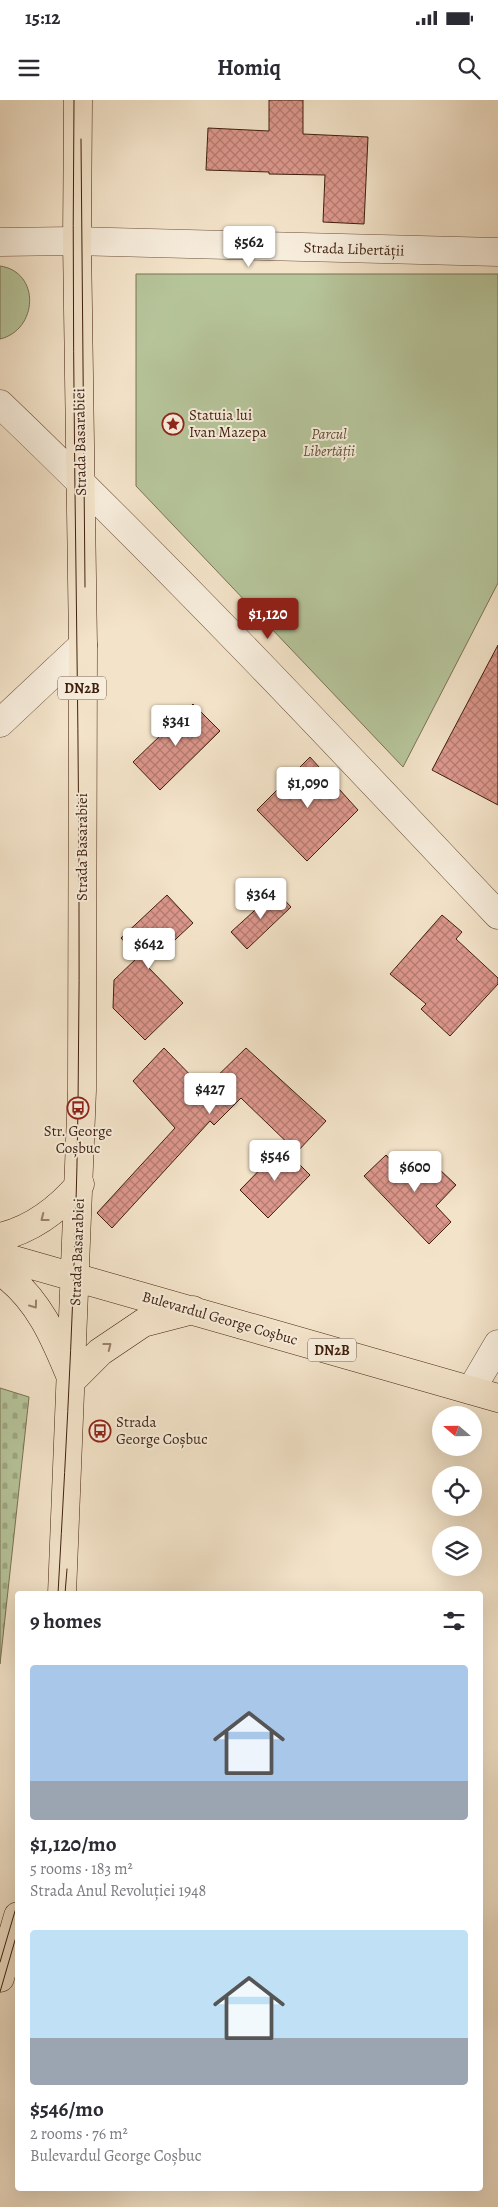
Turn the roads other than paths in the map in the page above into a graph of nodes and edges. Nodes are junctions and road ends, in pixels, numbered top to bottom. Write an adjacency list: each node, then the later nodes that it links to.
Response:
1 (78, 100): 3 (main road, Strada Basarabiei / DN2B)
2 (0, 242): 3 (street, Strada Libertății)
3 (77, 242): 4 (street, Strada Libertății); 6 (main road, Strada Basarabiei / DN2B)
4 (498, 252)
5 (0, 404): 6 (street)
6 (82, 482): 7 (main road, Strada Basarabiei / DN2B); 9 (street)
7 (82, 645): 8 (street); 10 (main road, Strada Basarabiei / DN2B)
8 (0, 723)
9 (498, 915)
10 (80, 1184): 11 (main road, one-way to 11); 14 (main road, Strada Basarabiei / DN2B)
11 (0, 1237)
12 (0, 1256): 14 (main road, Bulevardul George Coșbuc)
13 (0, 1270): 17 (main road, one-way to 17)
14 (76, 1277): 15 (main road, Bulevardul George Coșbuc / DN2B); 17 (main road, Strada Basarabiei)
15 (194, 1310): 17 (main road, one-way to 15); 18 (main road, Bulevardul George Coșbuc / DN2B)
16 (498, 1344): 18 (street)
17 (72, 1380): 20 (main road, Strada Basarabiei)
18 (471, 1390): 19 (main road, Bulevardul George Coșbuc / DN2B)
19 (498, 1398)
20 (62, 1591)
21 (15, 1926): 22 (main road)
22 (0, 1978)

